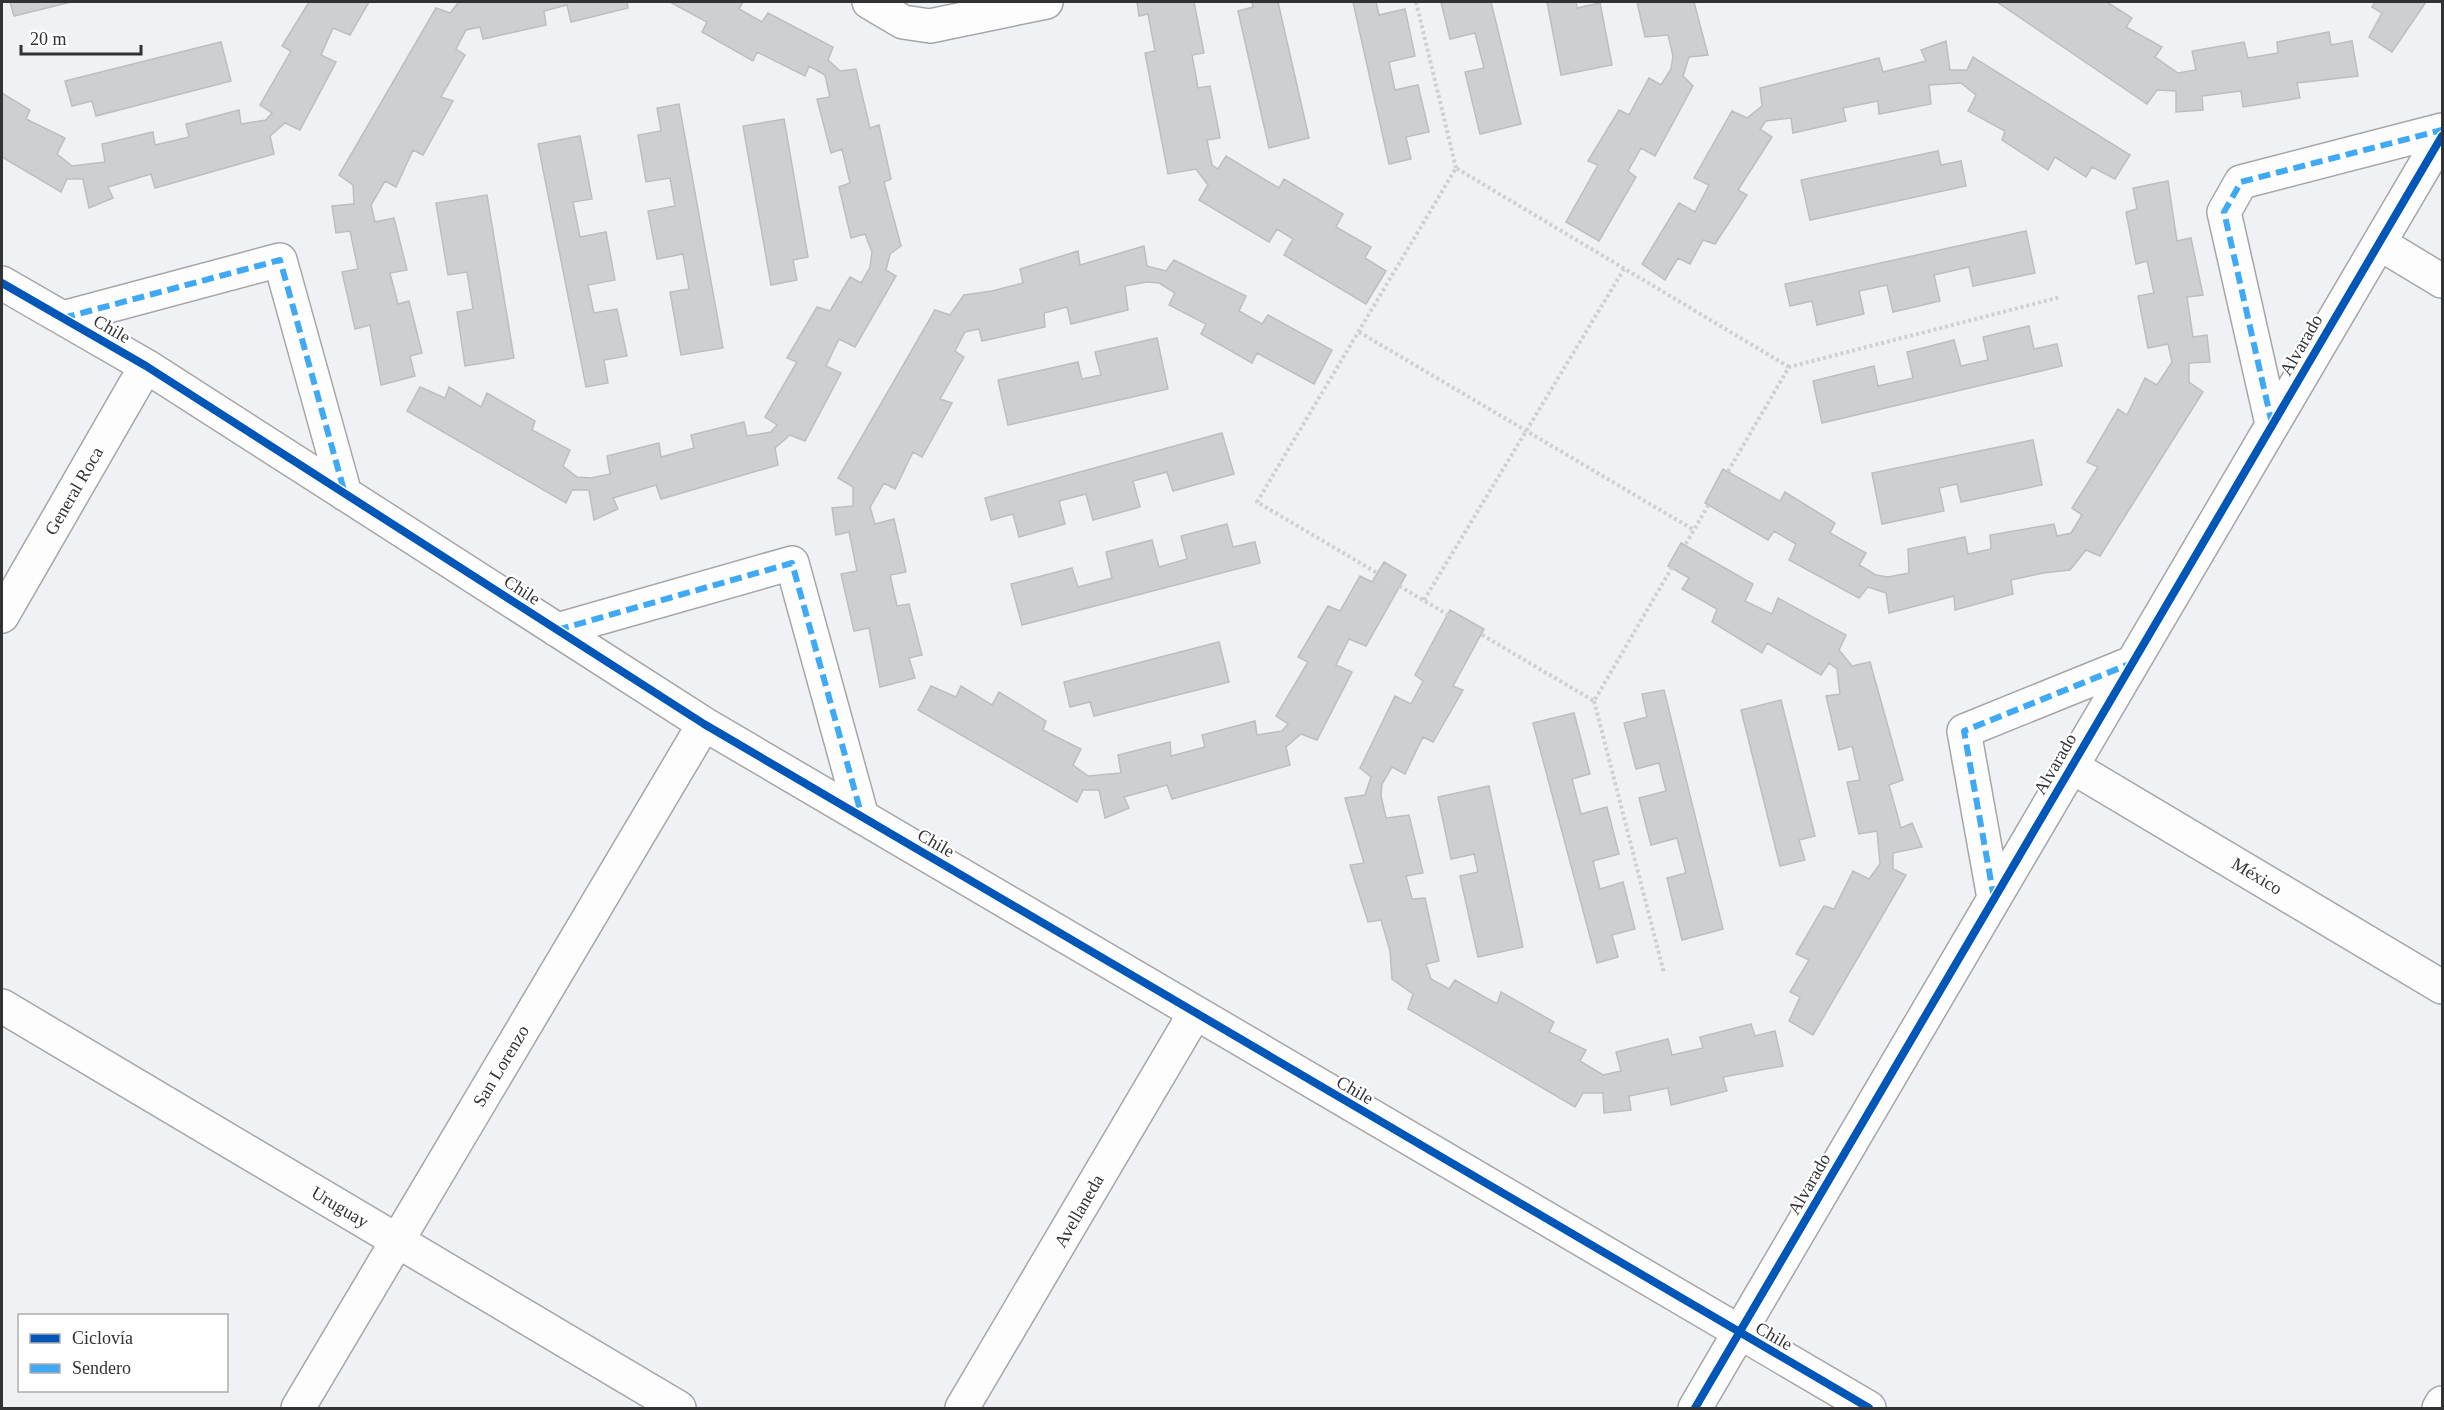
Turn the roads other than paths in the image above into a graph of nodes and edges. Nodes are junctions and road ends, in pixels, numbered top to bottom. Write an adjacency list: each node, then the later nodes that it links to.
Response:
1 (868, 2): 2 (street)
2 (1046, 2)
3 (2442, 130): 10 (street)
4 (2442, 136): 5 (street, Alvarado)
5 (2379, 243): 6 (street); 10 (street, Alvarado)
6 (2442, 281)
7 (2, 283): 8 (street, Chile)
8 (63, 318): 9 (street, Chile); 11 (street)
9 (146, 366): 11 (street, Chile); 12 (street, General Roca)
10 (2272, 424): 14 (street, Alvarado)
11 (345, 494): 13 (street, Chile)
12 (2, 616)
13 (557, 630): 15 (street, Chile); 17 (street)
14 (2132, 663): 16 (street, Alvarado); 18 (street)
15 (704, 724): 17 (street, Chile); 22 (street, San Lorenzo)
16 (2071, 766): 18 (street, Alvarado); 19 (street, México)
17 (862, 817): 21 (street, Chile)
18 (1994, 898): 23 (street, Alvarado)
19 (2442, 987)
20 (2, 1006): 22 (street, Uruguay)
21 (1195, 1013): 23 (street, Chile); 27 (street, Avellaneda)
22 (397, 1241): 25 (street, San Lorenzo); 26 (street, Uruguay)
23 (1740, 1333): 28 (street, Alvarado); 29 (street, Chile)
24 (2442, 1403): 30 (street)
25 (298, 1408)
26 (679, 1408)
27 (962, 1408)
28 (1695, 1408)
29 (1869, 1408)
30 (2439, 1408)

